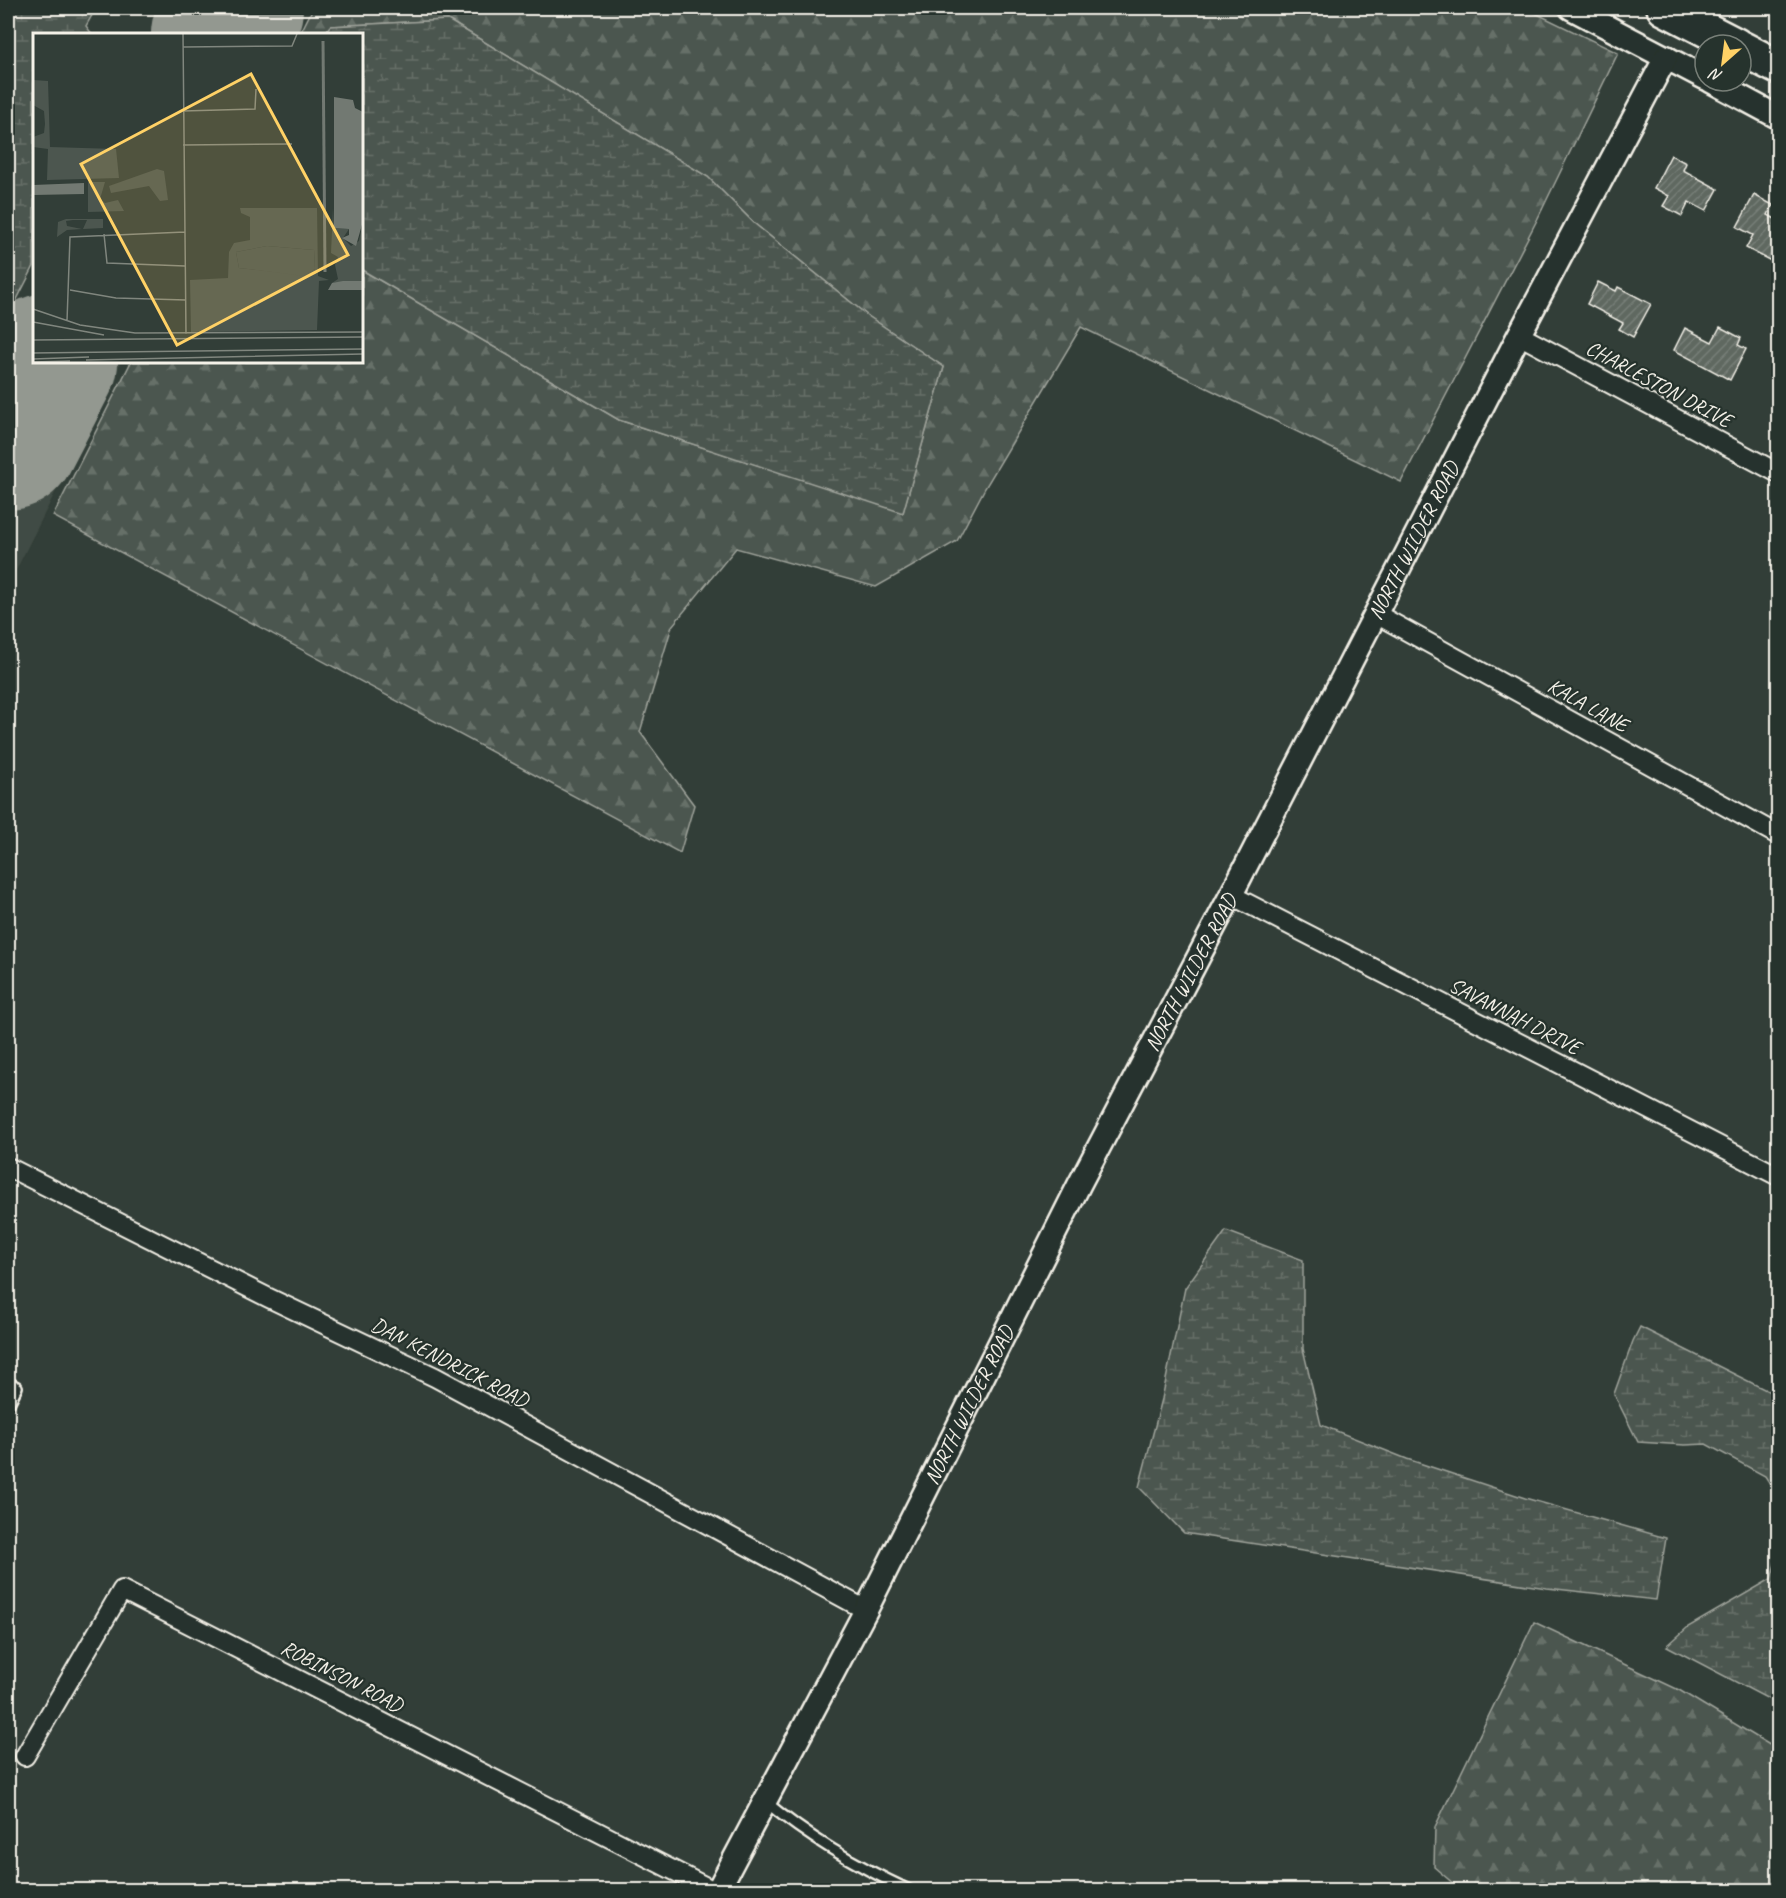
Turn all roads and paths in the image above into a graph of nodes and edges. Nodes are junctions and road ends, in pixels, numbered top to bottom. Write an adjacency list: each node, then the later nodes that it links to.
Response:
1 (1571, 8): 5 (street)
2 (1664, 8): 3 (highway)
3 (1713, 33)
4 (1753, 54): 6 (highway)
5 (1666, 57): 7 (street); 10 (street, NORTH WILDER ROAD)
6 (1779, 68)
7 (1693, 72)
8 (1734, 93): 9 (street)
9 (1779, 117)
10 (1519, 335): 11 (street, CHARLESTON DRIVE); 12 (street, NORTH WILDER ROAD)
11 (1779, 473)
12 (1376, 614): 13 (street, KALA LANE); 14 (street, NORTH WILDER ROAD)
13 (1779, 835)
14 (1231, 895): 16 (street, SAVANNAH DRIVE); 19 (street, NORTH WILDER ROAD)
15 (8, 1167): 19 (street, DAN KENDRICK ROAD)
16 (1779, 1176)
17 (8, 1382): 18 (lane)
18 (8, 1405)
19 (866, 1610): 21 (street, NORTH WILDER ROAD)
20 (25, 1756): 22 (street, ROBINSON ROAD)
21 (765, 1802): 23 (street, NORTH WILDER ROAD); 24 (lane)
22 (712, 1890)
23 (718, 1890)
24 (909, 1890)

